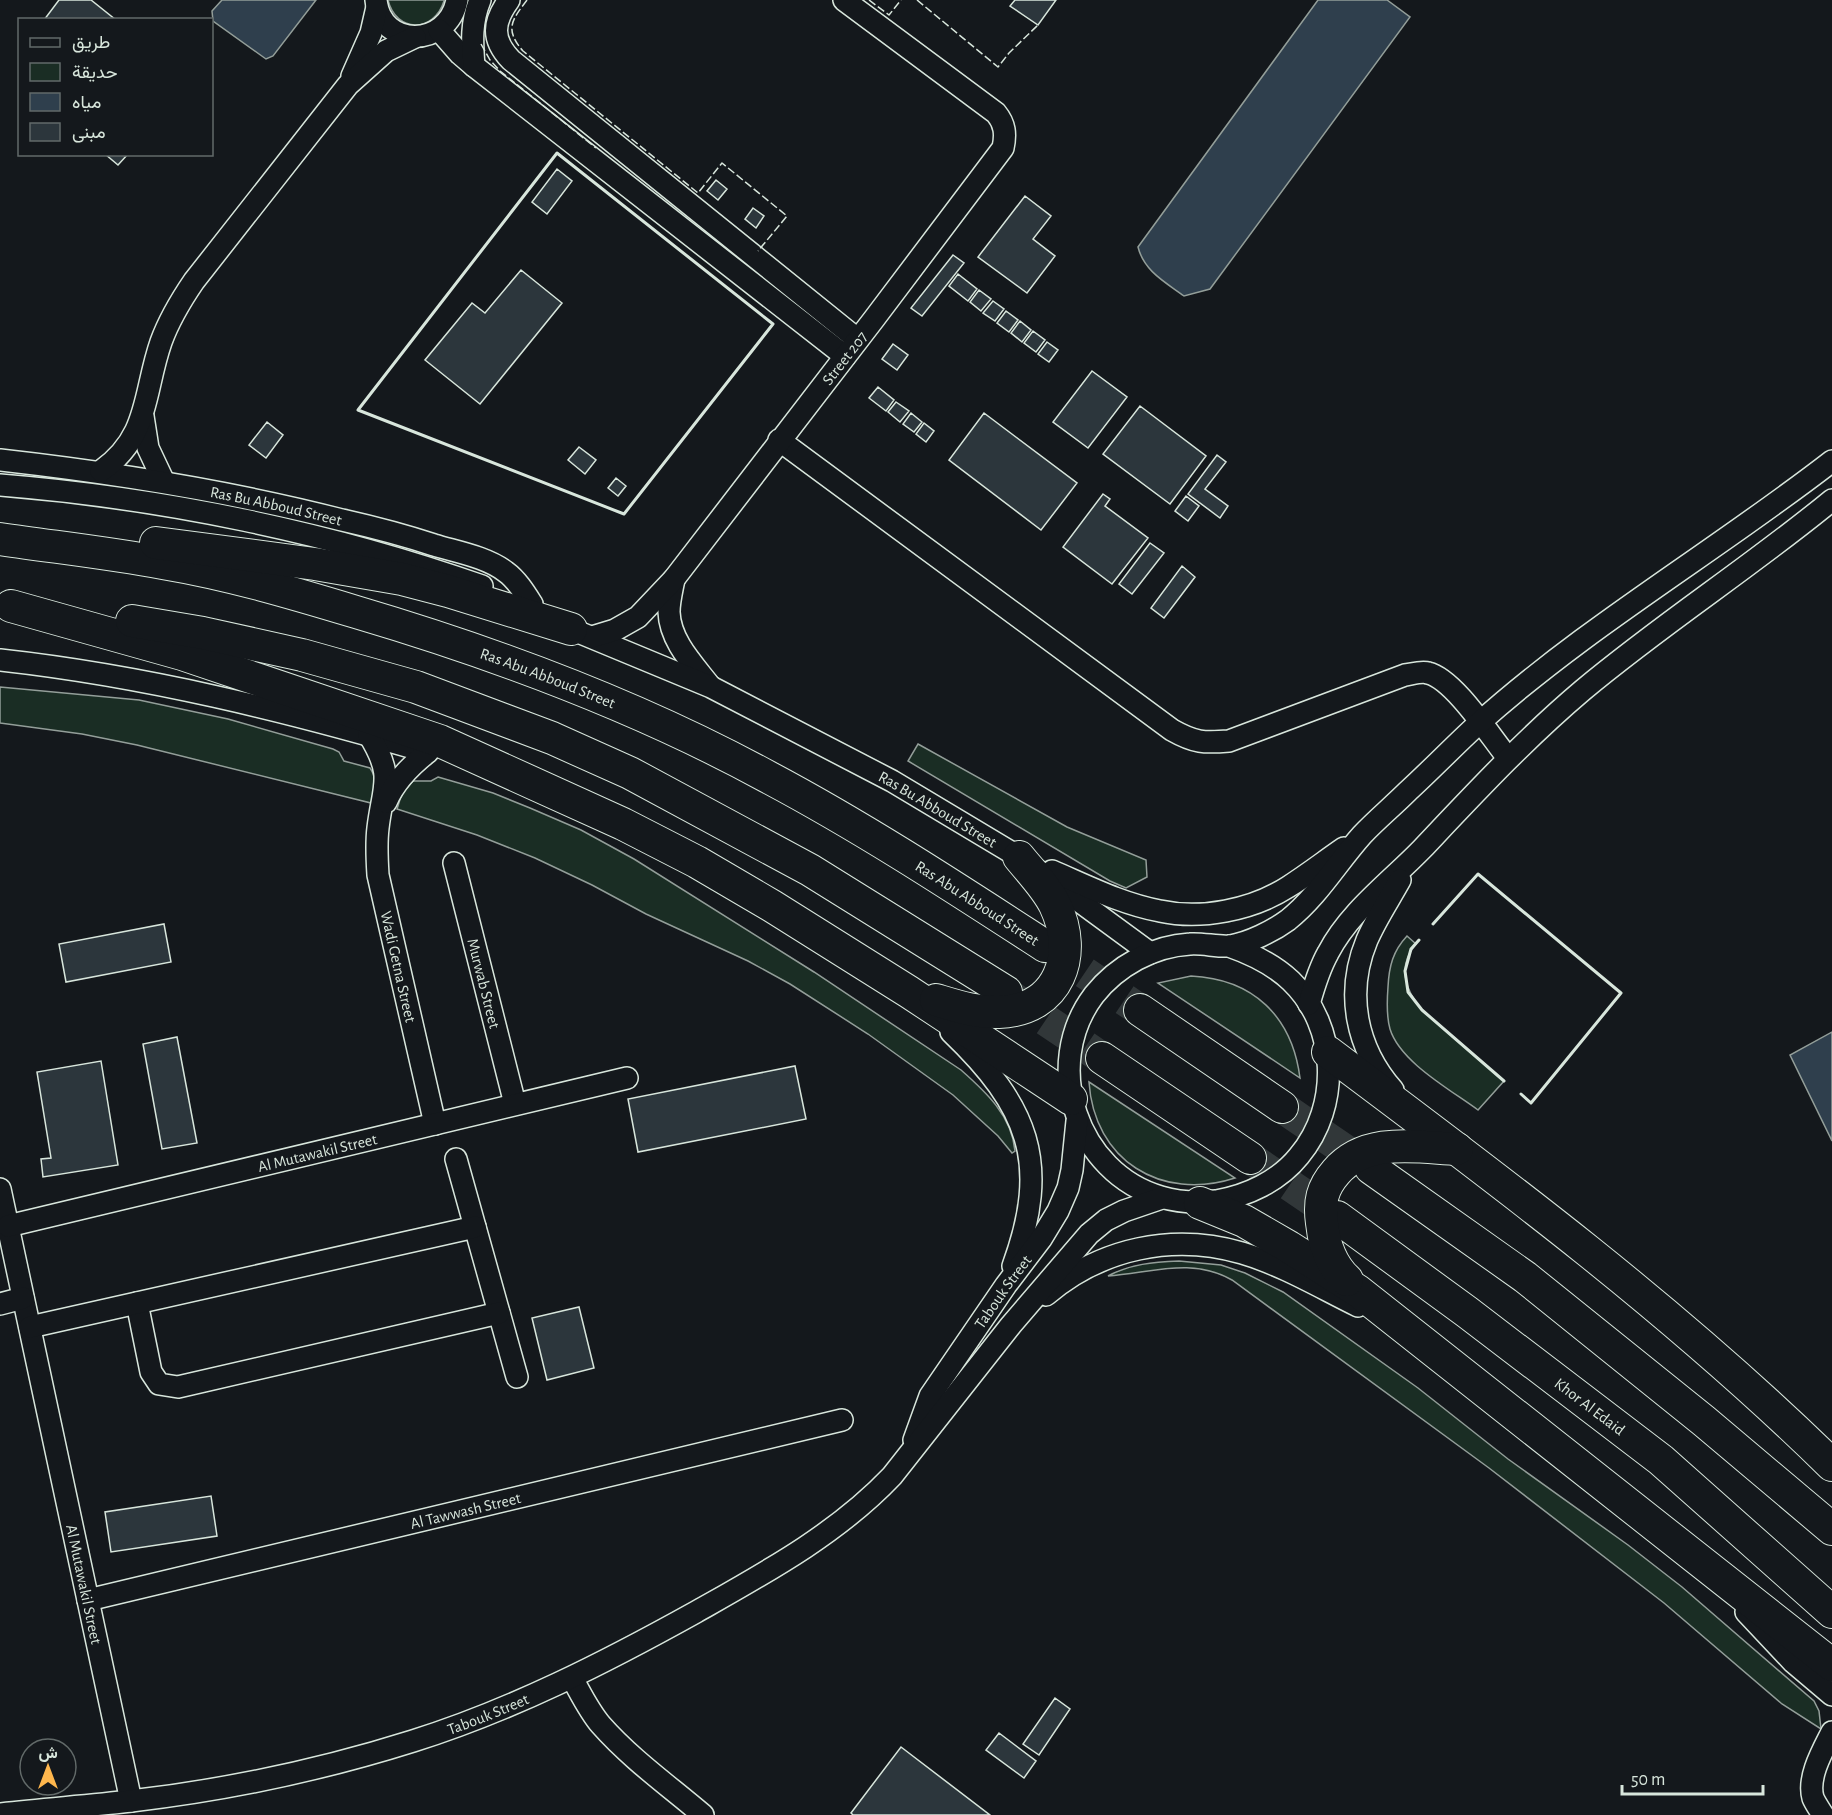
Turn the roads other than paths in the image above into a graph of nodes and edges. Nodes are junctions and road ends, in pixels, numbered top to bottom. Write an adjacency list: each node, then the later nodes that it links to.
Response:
1 (457, 0): 6 (street)
2 (480, 0): 7 (street)
3 (509, 0): 11 (street)
4 (844, 0): 11 (street, Street 207)
5 (376, 3): 8 (street); 10 (street)
6 (444, 26): 7 (street); 8 (street); 9 (street)
7 (472, 34): 9 (street)
8 (415, 37): 10 (street)
9 (474, 66): 12 (street)
10 (348, 85): 13 (street)
11 (857, 339): 12 (street, Street 207)
12 (844, 356): 14 (street, Street 207)
13 (143, 415): 17 (street); 18 (street)
14 (779, 440): 22 (street, Street 207); 28 (street)
15 (0, 460): 17 (street, Ras Bu Abboud Street)
16 (1832, 461): 28 (street)
17 (101, 471): 18 (street, Ras Bu Abboud Street)
18 (165, 482): 23 (street, Ras Bu Abboud Street)
19 (0, 485): 23 (street, Ras Bu Abboud Street)
20 (1832, 500): 31 (street)
21 (0, 539): 25 (highway); 38 (highway, Ras Abu Abboud Street)
22 (674, 579): 25 (street); 27 (street, Ras Bu Abboud Street)
23 (532, 604): 25 (street, Ras Bu Abboud Street)
24 (6, 605): 32 (highway); 42 (highway)
25 (582, 633): 27 (street, Ras Bu Abboud Street)
26 (0, 660): 29 (street)
27 (711, 687): 35 (street, Ras Bu Abboud Street)
28 (1480, 723): 31 (street); 34 (street)
29 (369, 735): 30 (street); 33 (street, Wadi Getna Street)
30 (428, 752): 32 (street); 33 (street, Wadi Getna Street)
31 (1508, 758): 36 (street)
32 (520, 777): 41 (highway)
33 (382, 810): 52 (street, Wadi Getna Street)
34 (1362, 836): 35 (street); 39 (street)
35 (1019, 857): 40 (street, Ras Bu Abboud Street); 41 (highway)
36 (1411, 860): 43 (street); 51 (street)
37 (454, 863): 48 (street, Murwab Street)
38 (1045, 946)
39 (1228, 946): 40 (street, Tabouk Street); 43 (street)
40 (1150, 952): 50 (street, Tabouk Street)
41 (909, 992): 50 (highway); 62 (street)
42 (1006, 992)
43 (1309, 1004): 45 (street)
44 (1140, 1010): 49 (highway)
45 (1328, 1052): 51 (highway); 58 (street)
46 (1102, 1058): 54 (highway)
47 (627, 1078): 48 (street, Al Mutawakil Street)
48 (515, 1104): 52 (street, Al Mutawakil Street)
49 (1282, 1107)
50 (1074, 1110): 57 (street); 62 (street, Tabouk Street)
51 (1419, 1120): 53 (highway)
52 (435, 1124): 59 (street, Al Mutawakil Street)
53 (1456, 1149): 63 (highway); 74 (highway)
54 (1250, 1158)
55 (456, 1159): 61 (street)
56 (1371, 1168): 75 (highway)
57 (1162, 1198): 58 (street); 68 (street, Tabouk Street)
58 (1200, 1203): 63 (highway)
59 (3, 1209): 64 (street, Al Mutawakil Street)
60 (1337, 1217): 77 (highway, Khor Al Edaid)
61 (475, 1227): 65 (street); 67 (street)
62 (1006, 1285): 73 (street, Tabouk Street)
63 (1358, 1291): 70 (highway)
64 (23, 1298): 66 (street); 69 (street, Al Mutawakil Street)
65 (137, 1303): 67 (street); 69 (street)
66 (0, 1304)
67 (499, 1313): 71 (street)
68 (1011, 1325): 70 (street); 73 (street, Tabouk Street)
69 (30, 1327): 76 (street, Al Mutawakil Street)
70 (1411, 1332): 79 (highway)
71 (517, 1377)
72 (842, 1420): 76 (street, Al Tawwash Street)
73 (909, 1454): 78 (street, Tabouk Street)
74 (1832, 1465)
75 (1832, 1529)
76 (88, 1600): 83 (street, Al Mutawakil Street)
77 (1832, 1612)
78 (572, 1678): 83 (street, Tabouk Street); 86 (street)
79 (1830, 1683): 80 (street)
80 (1832, 1711)
81 (1832, 1732): 87 (street)
82 (1832, 1767): 84 (street)
83 (131, 1801): 85 (street, Tabouk Street)
84 (1832, 1807)
85 (0, 1814)
86 (703, 1815)
87 (1823, 1815)

